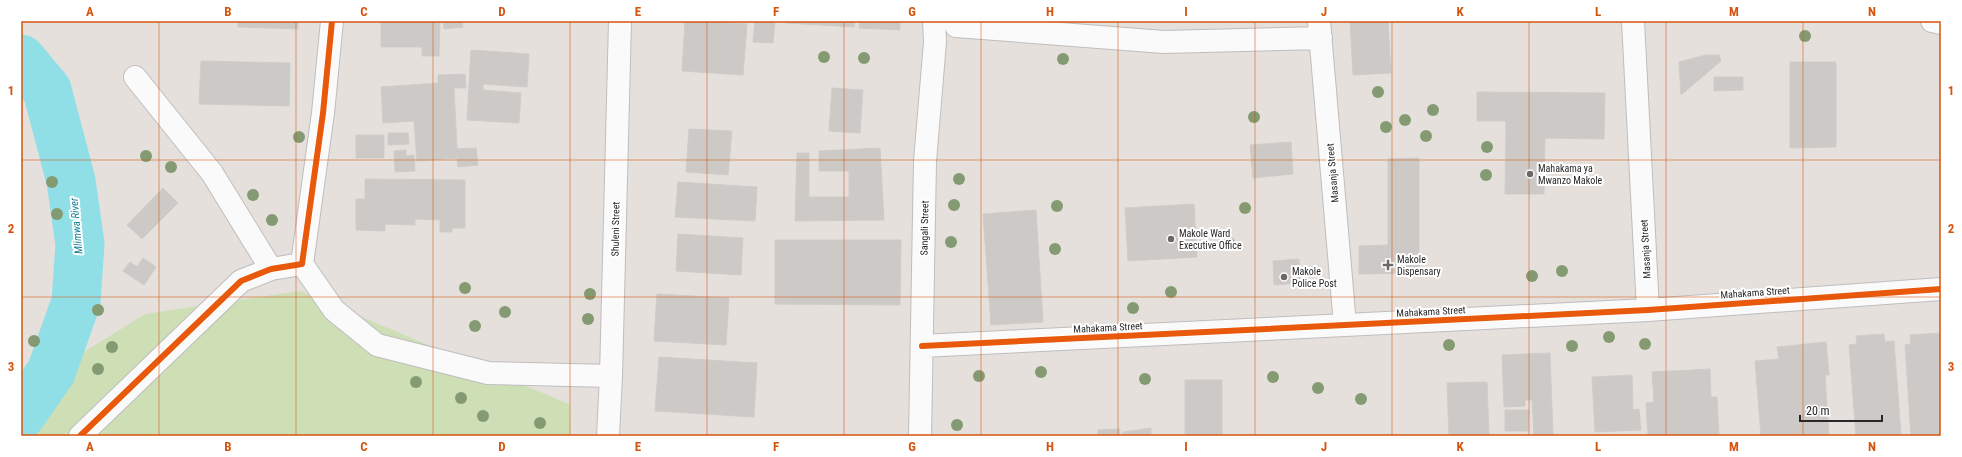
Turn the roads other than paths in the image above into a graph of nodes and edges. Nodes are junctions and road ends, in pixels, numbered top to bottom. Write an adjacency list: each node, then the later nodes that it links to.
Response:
1 (332, 21): 11 (street)
2 (620, 21): 17 (street, Shuleni Street)
3 (934, 21): 9 (street, Sangali Street)
4 (1633, 21): 14 (street, Masanja Street)
5 (1932, 21): 6 (street)
6 (1941, 23)
7 (959, 24): 8 (street); 9 (street)
8 (1320, 29): 15 (street, Masanja Street)
9 (935, 42): 16 (street, Sangali Street)
10 (135, 77): 12 (street)
11 (302, 264): 12 (street); 17 (street)
12 (271, 269): 18 (street)
13 (1941, 289): 14 (street, Mahakama Street)
14 (1648, 310): 15 (street, Mahakama Street)
15 (1345, 325): 16 (street, Mahakama Street)
16 (922, 346): 20 (street, Sangali Street)
17 (611, 376): 19 (street, Shuleni Street)
18 (80, 436)
19 (608, 436)
20 (920, 436)

